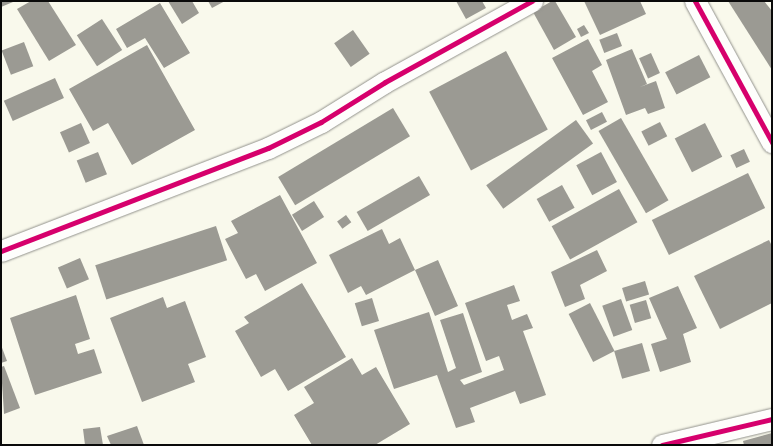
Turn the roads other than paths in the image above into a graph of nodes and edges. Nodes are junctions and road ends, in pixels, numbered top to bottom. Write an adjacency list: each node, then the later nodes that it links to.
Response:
1 (532, 1): 4 (street)
2 (695, 1): 3 (street)
3 (772, 142)
4 (1, 251)
5 (772, 419): 6 (street)
6 (662, 445)

